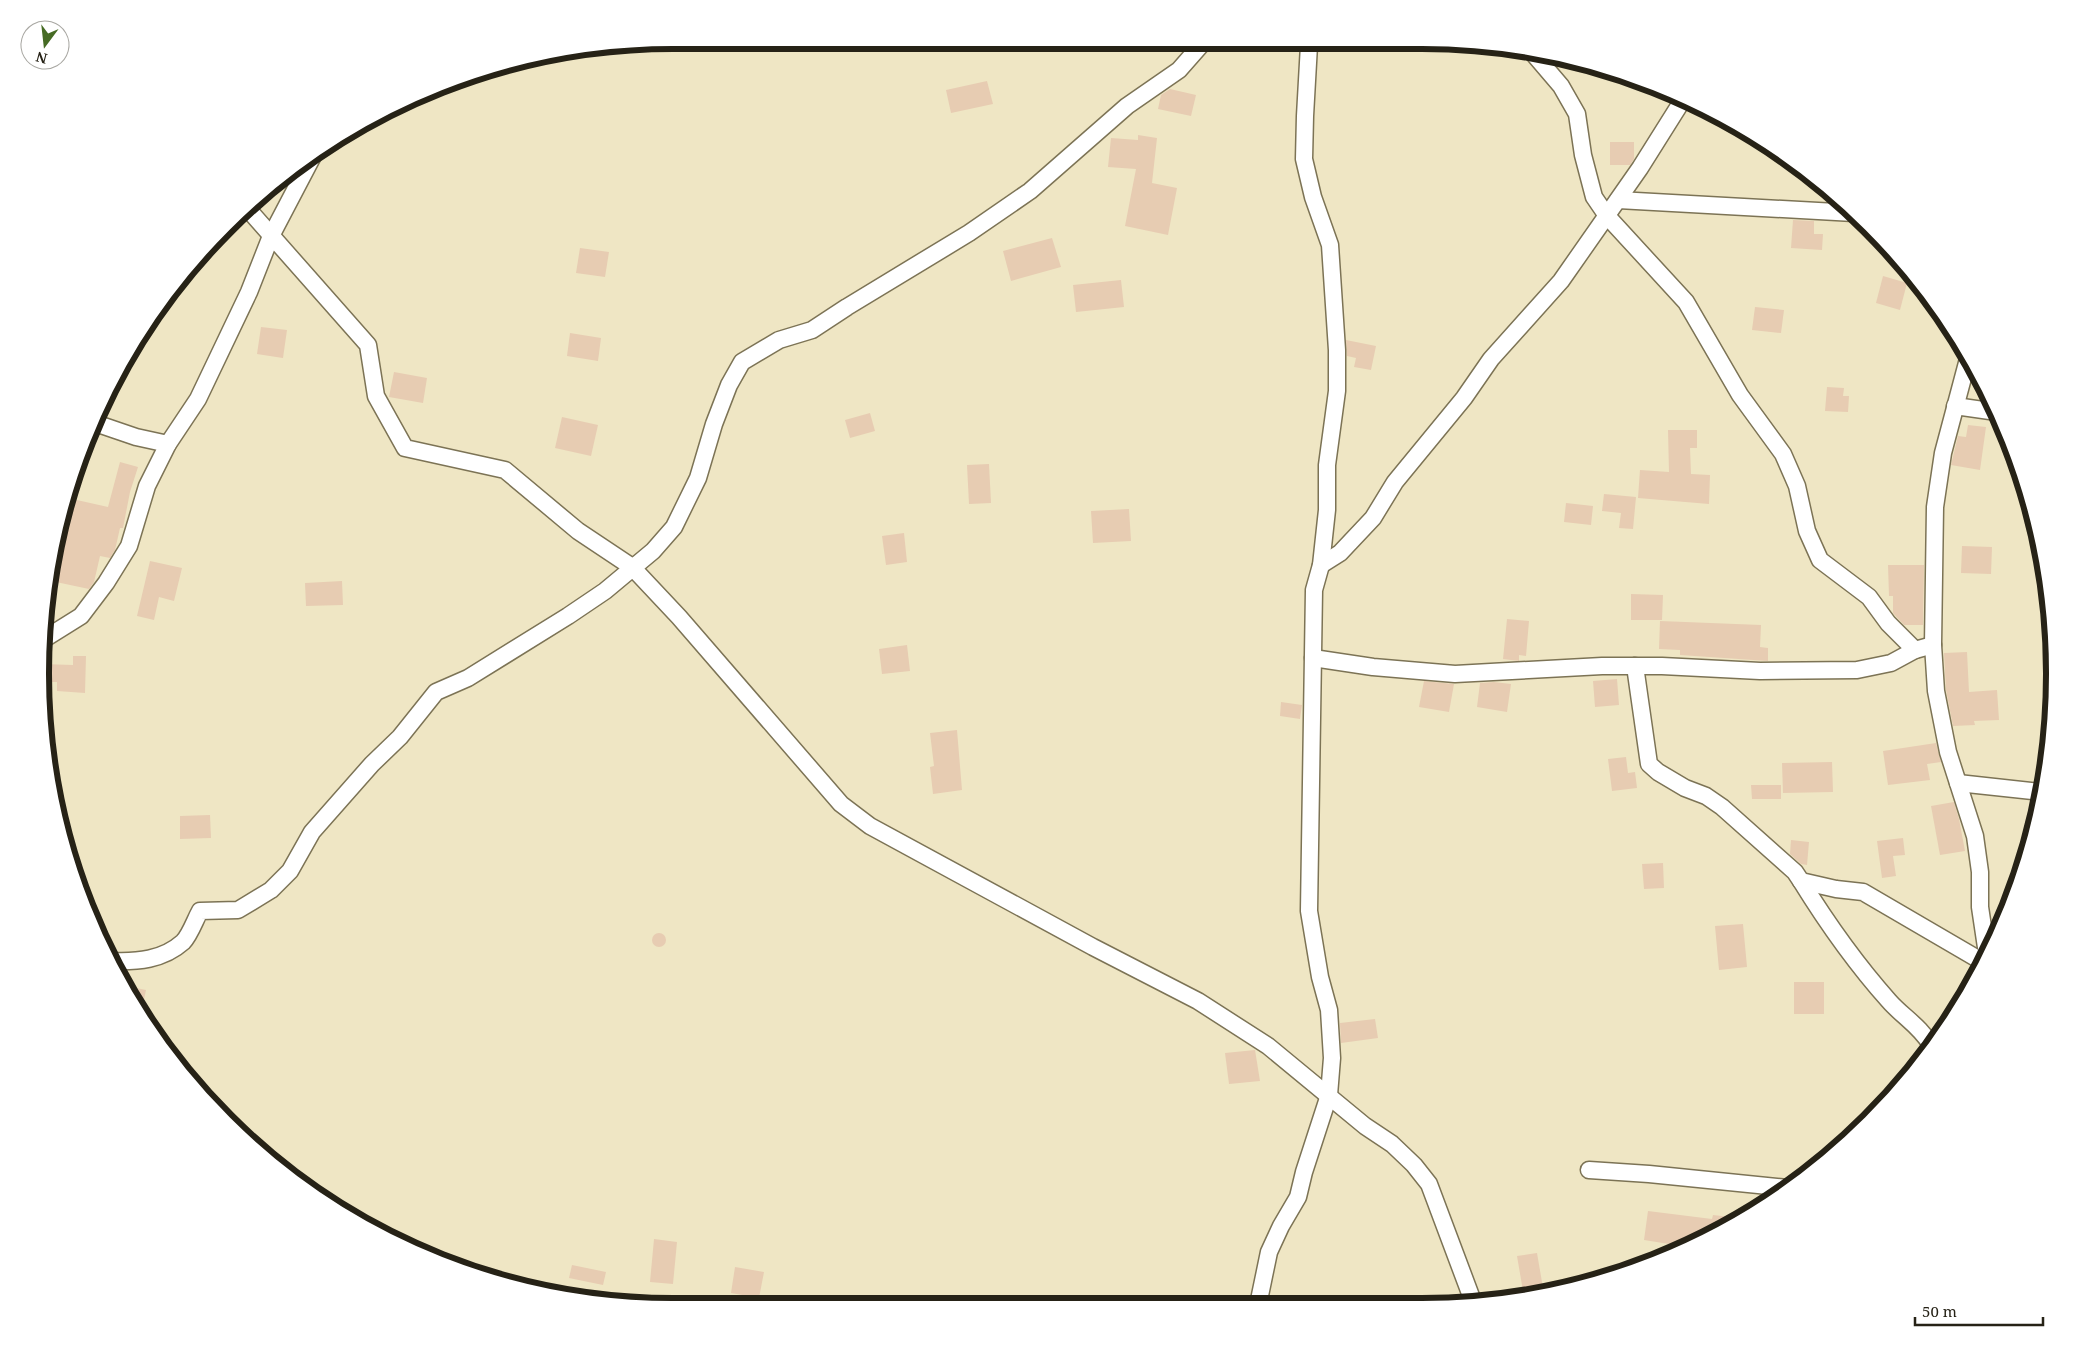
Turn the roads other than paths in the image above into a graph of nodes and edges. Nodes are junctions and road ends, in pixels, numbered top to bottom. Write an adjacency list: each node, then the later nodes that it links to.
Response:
1 (1198, 49): 17 (street)
2 (1309, 49): 16 (street)
3 (1539, 60): 9 (street)
4 (1680, 105): 6 (street)
5 (307, 168): 10 (street)
6 (1618, 200): 7 (street); 9 (street)
7 (1842, 212)
8 (252, 214): 10 (street)
9 (1607, 216): 16 (street); 20 (street)
10 (271, 236): 15 (street); 17 (street)
11 (1966, 367): 12 (street)
12 (1955, 406): 13 (street); 19 (street)
13 (1988, 411)
14 (100, 425): 15 (street)
15 (168, 444): 18 (street)
16 (1321, 565): 21 (street)
17 (632, 568): 28 (street); 30 (street)
18 (50, 635)
19 (1933, 645): 20 (street); 23 (street)
20 (1915, 650): 22 (street)
21 (1313, 658): 22 (street); 30 (street)
22 (1635, 666): 25 (street)
23 (1958, 783): 24 (street); 26 (street)
24 (2035, 791)
25 (1801, 881): 27 (street); 29 (street)
26 (1985, 943)
27 (1977, 959)
28 (119, 961)
29 (1928, 1039)
30 (1329, 1095): 33 (street); 34 (street)
31 (1589, 1170): 32 (street)
32 (1777, 1187)
33 (1471, 1296)
34 (1259, 1298)

